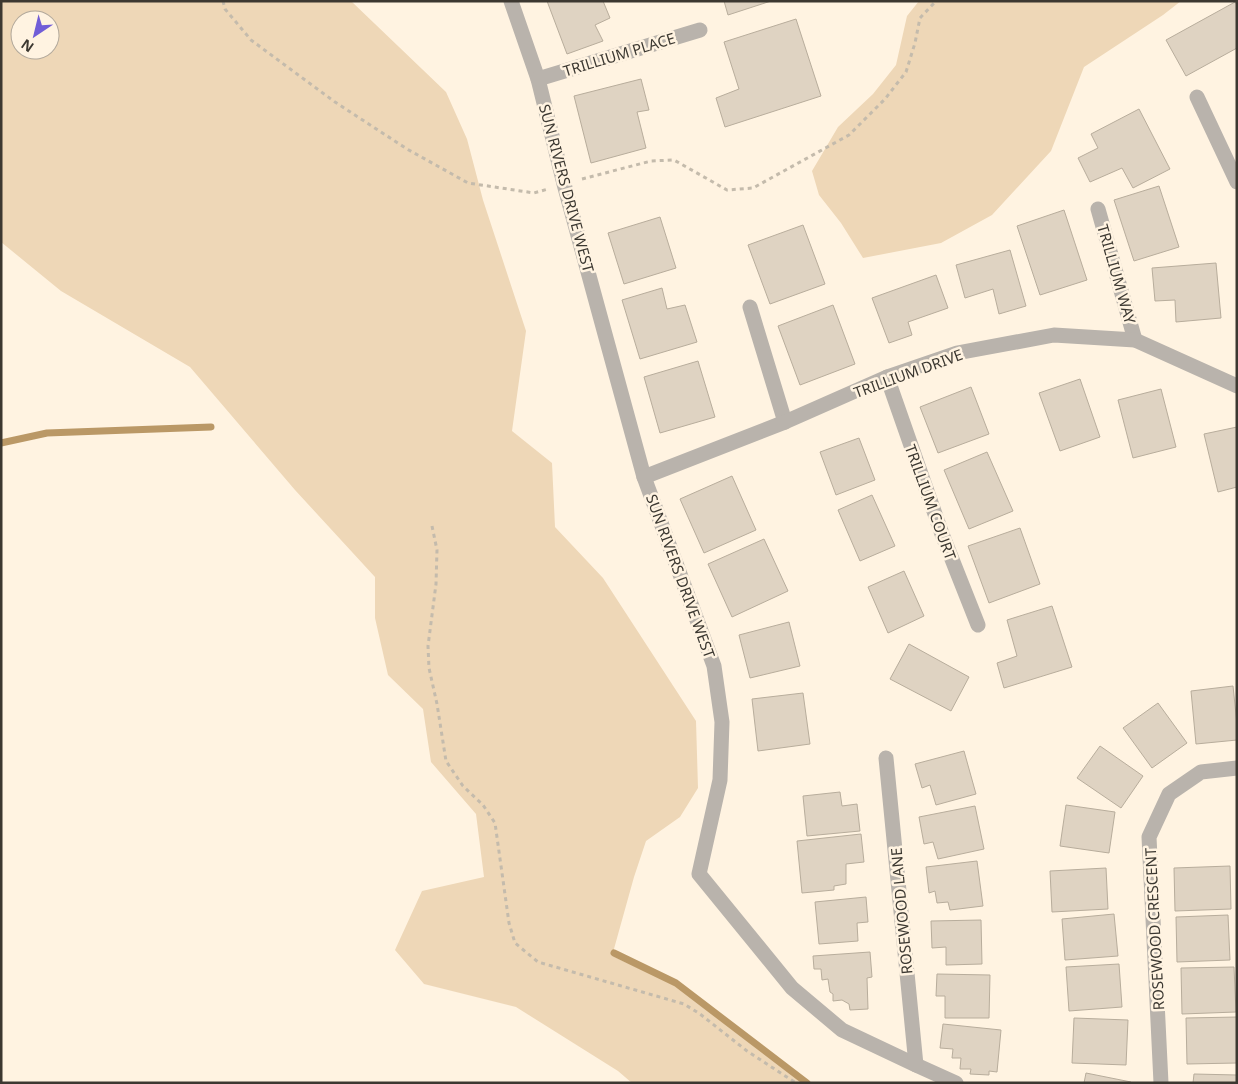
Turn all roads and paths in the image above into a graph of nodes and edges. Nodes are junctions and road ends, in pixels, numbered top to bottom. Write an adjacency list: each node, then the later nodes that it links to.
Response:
1 (223, 1): 8 (path)
2 (511, 1): 5 (street, SUN RIVERS DRIVE WEST)
3 (936, 1): 8 (path)
4 (700, 30): 5 (street, TRILLIUM PLACE)
5 (538, 79): 8 (street, SUN RIVERS DRIVE WEST)
6 (1197, 97): 7 (street)
7 (1237, 182)
8 (564, 184): 15 (street, SUN RIVERS DRIVE WEST)
9 (1098, 209): 11 (street, TRILLIUM WAY)
10 (750, 307): 14 (street)
11 (1135, 340): 12 (street, TRILLIUM DRIVE); 13 (street, TRILLIUM DRIVE)
12 (887, 377): 14 (street, TRILLIUM DRIVE); 17 (street, TRILLIUM COURT)
13 (1237, 386)
14 (786, 422): 15 (street, TRILLIUM DRIVE)
15 (644, 477): 20 (street, SUN RIVERS DRIVE WEST)
16 (432, 526): 21 (path)
17 (978, 625)
18 (886, 758): 20 (street, ROSEWOOD LANE)
19 (1237, 768): 23 (street, ROSEWOOD CRESCENT)
20 (916, 1065): 22 (street)
21 (796, 1083)
22 (956, 1083)
23 (1161, 1083)

